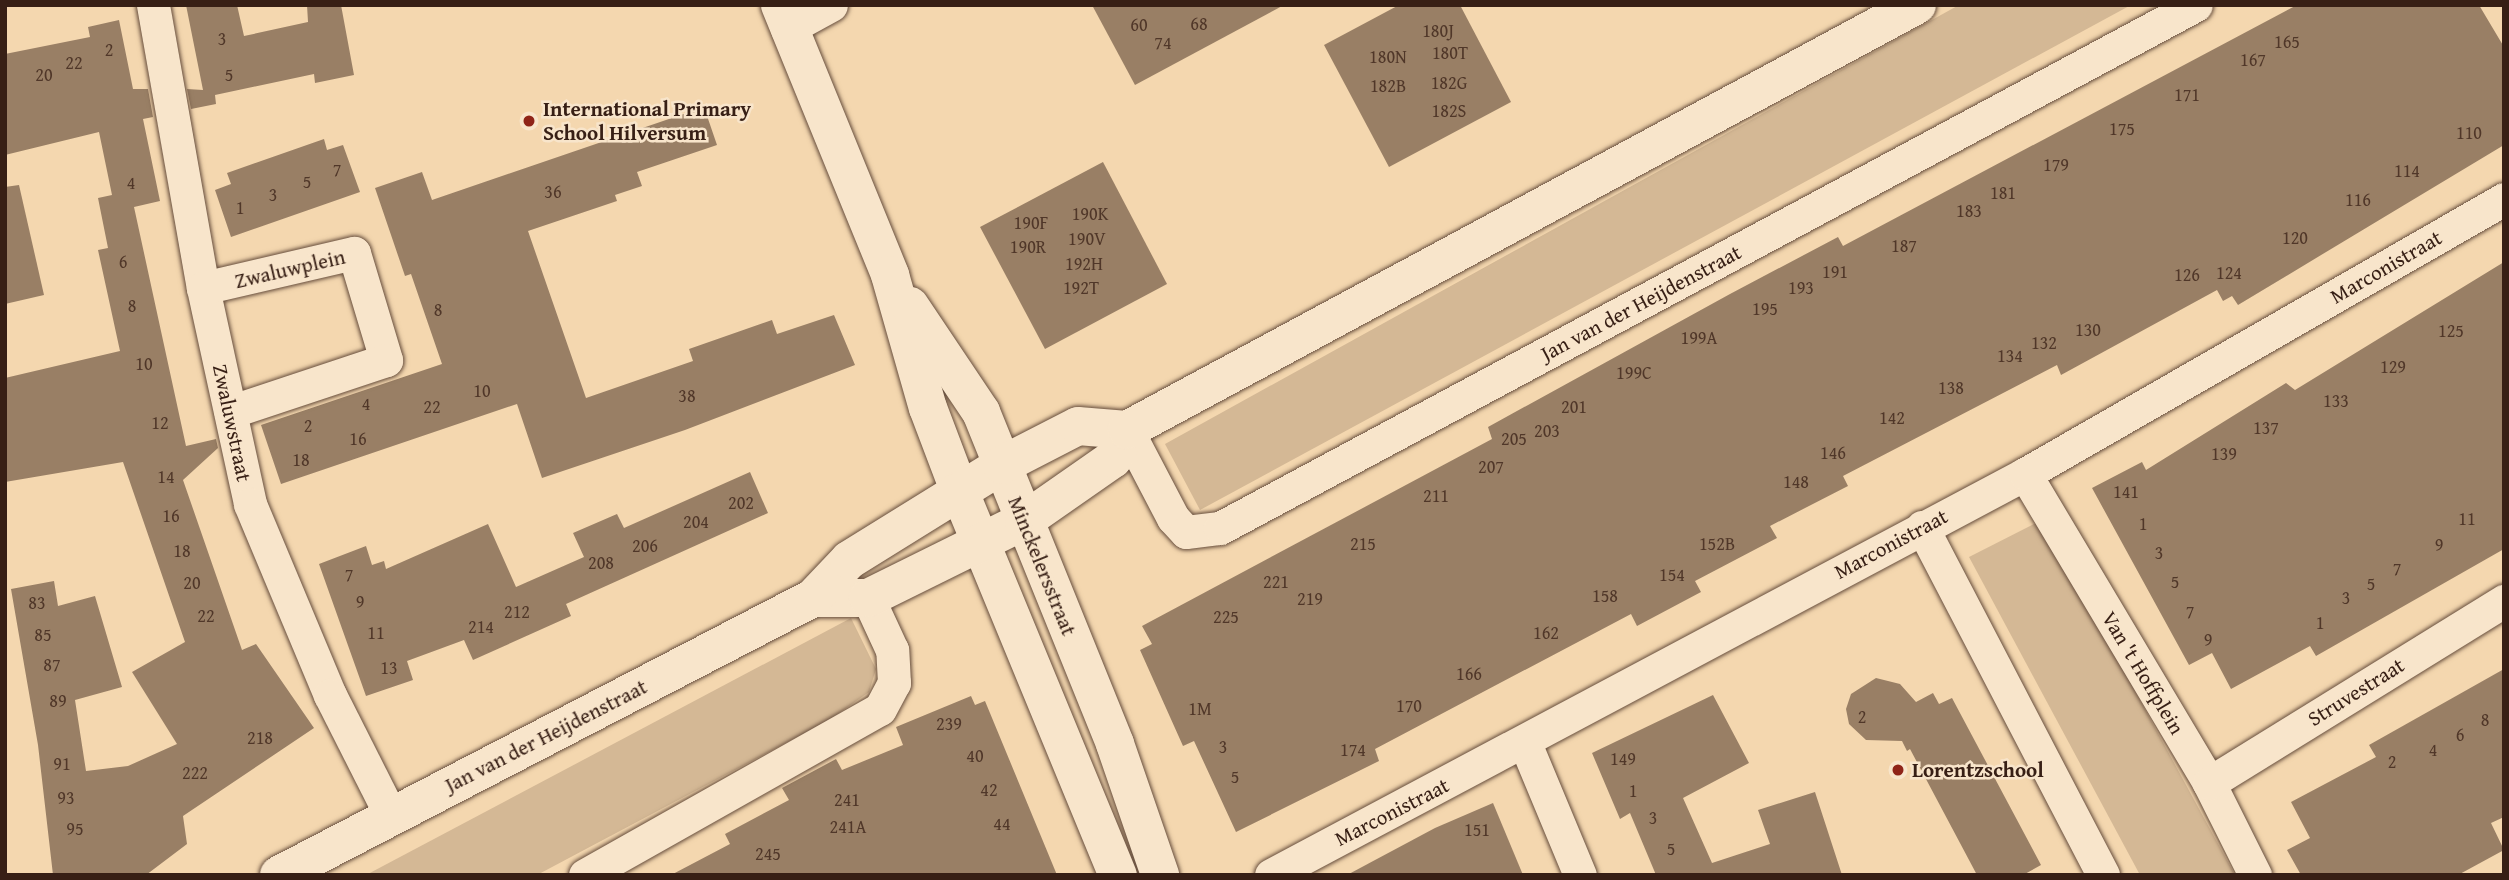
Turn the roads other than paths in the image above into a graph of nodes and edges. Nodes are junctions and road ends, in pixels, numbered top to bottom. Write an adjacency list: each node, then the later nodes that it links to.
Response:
1 (153, 5): 8 (street, Zwaluwstraat)
2 (831, 5): 5 (street)
3 (1917, 5): 10 (main road)
4 (2196, 5): 10 (street, Jan van der Heijdenstraat)
5 (783, 17): 7 (main road, Minckelersstraat)
6 (2504, 199): 12 (street, Marconistraat)
7 (890, 275): 11 (main road, Minckelersstraat); 13 (main road, Minckelersstraat)
8 (203, 288): 9 (street, Zwaluwstraat); 9 (street, Zwaluwplein)
9 (230, 412): 22 (street, Zwaluwstraat)
10 (1127, 430): 11 (main road, Jan van der Heijdenstraat); 14 (main road, Jan van der Heijdenstraat)
11 (1002, 466): 13 (main road, Jan van der Heijdenstraat); 14 (main road, Minckelersstraat)
12 (2025, 474): 15 (street, Marconistraat); 21 (street, Van 't Hoffplein)
13 (959, 490): 16 (main road, Minckelersstraat); 17 (main road, Jan van der Heijdenstraat)
14 (1024, 521): 16 (main road, Jan van der Heijdenstraat); 26 (main road, Minckelersstraat)
15 (1922, 527): 20 (street, Marconistraat); 29 (street)
16 (983, 542): 18 (main road, Jan van der Heijdenstraat); 25 (main road, Minckelersstraat)
17 (813, 598): 18 (main road, Jan van der Heijdenstraat); 22 (main road, Jan van der Heijdenstraat)
18 (868, 598): 24 (street)
19 (2504, 601): 21 (street, Struvestraat)
20 (1525, 743): 27 (street, Marconistraat); 28 (street)
21 (2209, 783): 30 (street, Van 't Hoffplein)
22 (391, 816): 23 (main road, Jan van der Heijdenstraat)
23 (279, 875)
24 (585, 875)
25 (1118, 875)
26 (1160, 875)
27 (1271, 875)
28 (1580, 875)
29 (2103, 875)
30 (2255, 875)

